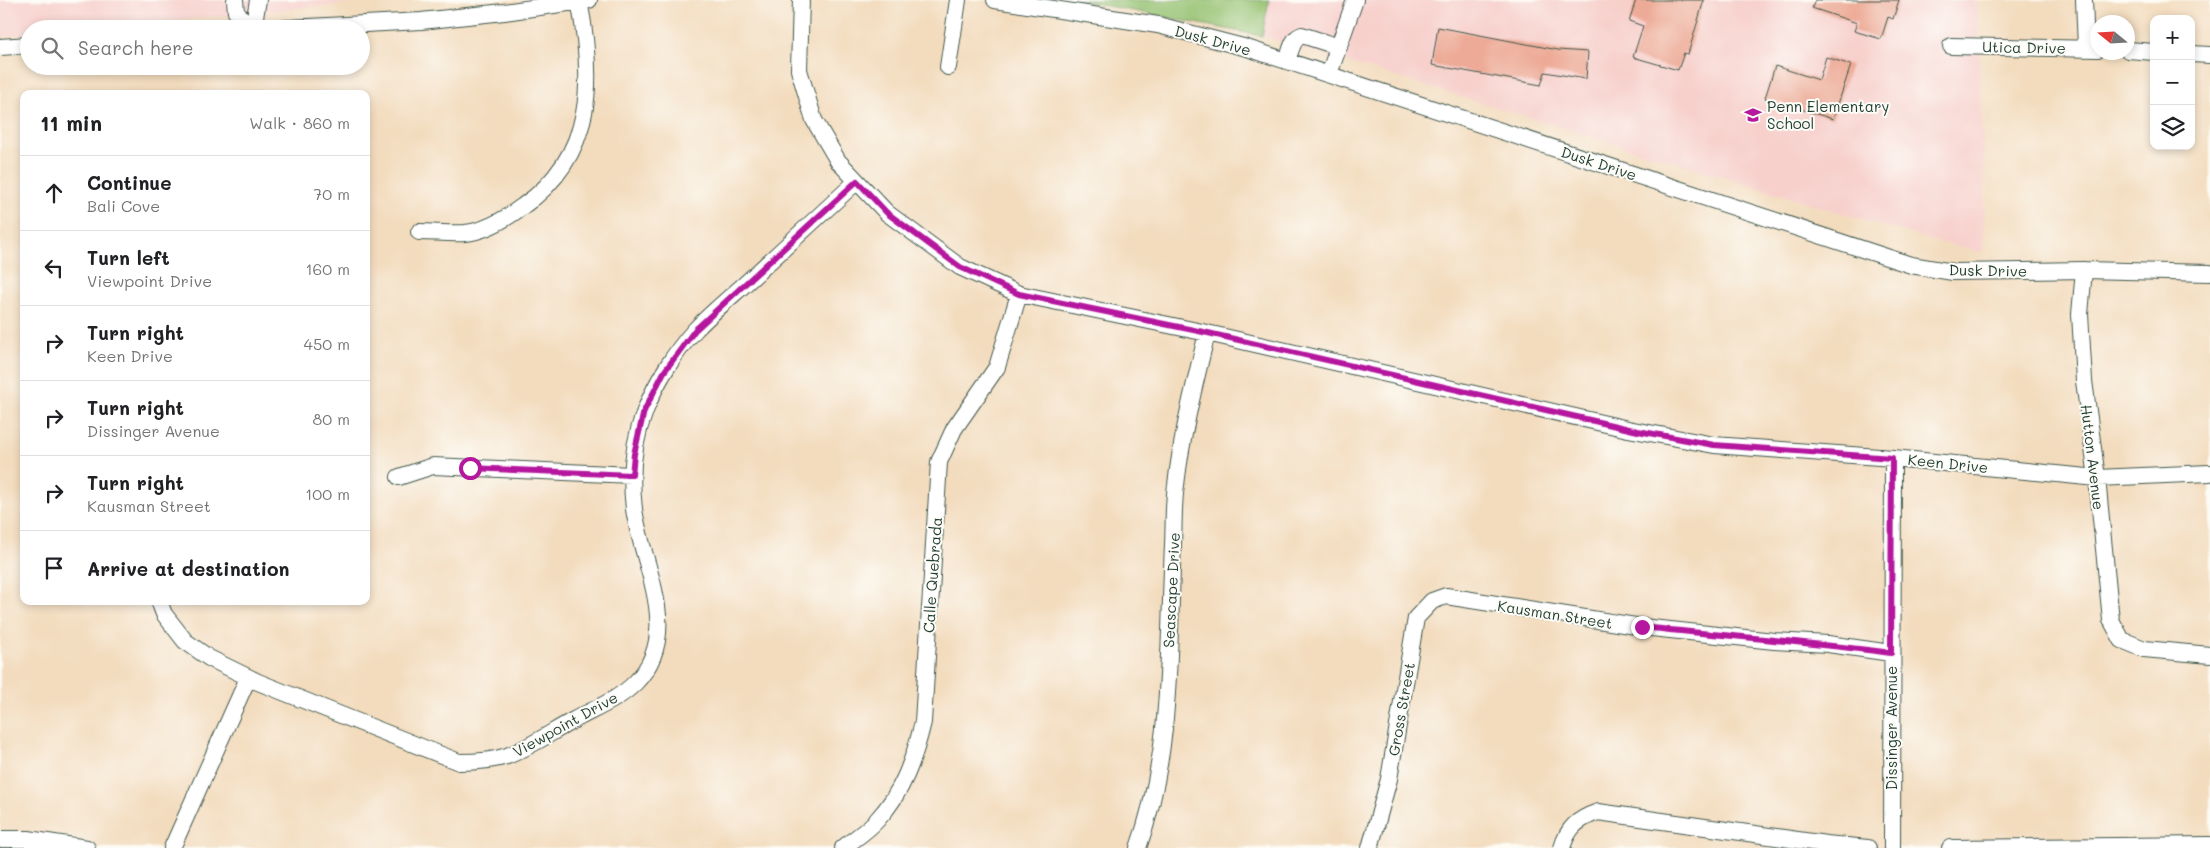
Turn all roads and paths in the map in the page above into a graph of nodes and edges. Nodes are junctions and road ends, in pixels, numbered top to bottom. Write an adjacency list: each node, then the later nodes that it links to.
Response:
1 (235, 0): 9 (street)
2 (258, 0): 10 (street)
3 (583, 0): 11 (street); 26 (street)
4 (801, 0): 25 (street, Keen Drive)
5 (958, 0): 23 (street)
6 (995, 0): 22 (street, Dusk Drive)
7 (1355, 0): 16 (street)
8 (2084, 0): 12 (street)
9 (244, 20)
10 (254, 20)
11 (370, 23)
12 (2090, 36)
13 (20, 46): 15 (street)
14 (1951, 46): 17 (street, Utica Drive)
15 (0, 47)
16 (1338, 47): 22 (street); 24 (street)
17 (2090, 48)
18 (2135, 51): 19 (street)
19 (2150, 52)
20 (2195, 54): 21 (street)
21 (2210, 55)
22 (1287, 61): 24 (street, Dusk Drive)
23 (948, 68)
24 (1329, 74): 27 (street, Dusk Drive)
25 (857, 181): 29 (street, Keen Drive); 33 (street, Viewpoint Drive)
26 (419, 232)
27 (2084, 270): 28 (street, Dusk Drive); 35 (street, Hutton Avenue)
28 (2210, 273)
29 (1019, 294): 30 (street, Keen Drive); 47 (street, Calle Quebrada)
30 (1208, 333): 31 (street, Keen Drive); 48 (street, Seascape Drive)
31 (1892, 458): 35 (street, Keen Drive); 38 (street, Dissinger Avenue)
32 (2210, 472): 35 (street, Keen Drive)
33 (632, 475): 34 (street); 40 (street, Viewpoint Drive)
34 (399, 477)
35 (2097, 478): 39 (street, Hutton Avenue)
36 (1458, 598): 38 (street, Kausman Street); 49 (street, Gross Street)
37 (161, 605): 40 (street, Viewpoint Drive)
38 (1891, 653): 51 (street, Dissinger Avenue)
39 (2210, 655)
40 (248, 678): 46 (street)
41 (0, 839): 45 (street)
42 (1564, 842): 50 (street)
43 (2210, 845): 44 (street)
44 (2095, 847): 52 (street)
45 (87, 848)
46 (172, 848)
47 (843, 848)
48 (1138, 848)
49 (1370, 848)
50 (1868, 848)
51 (1892, 848)
52 (1950, 848)

